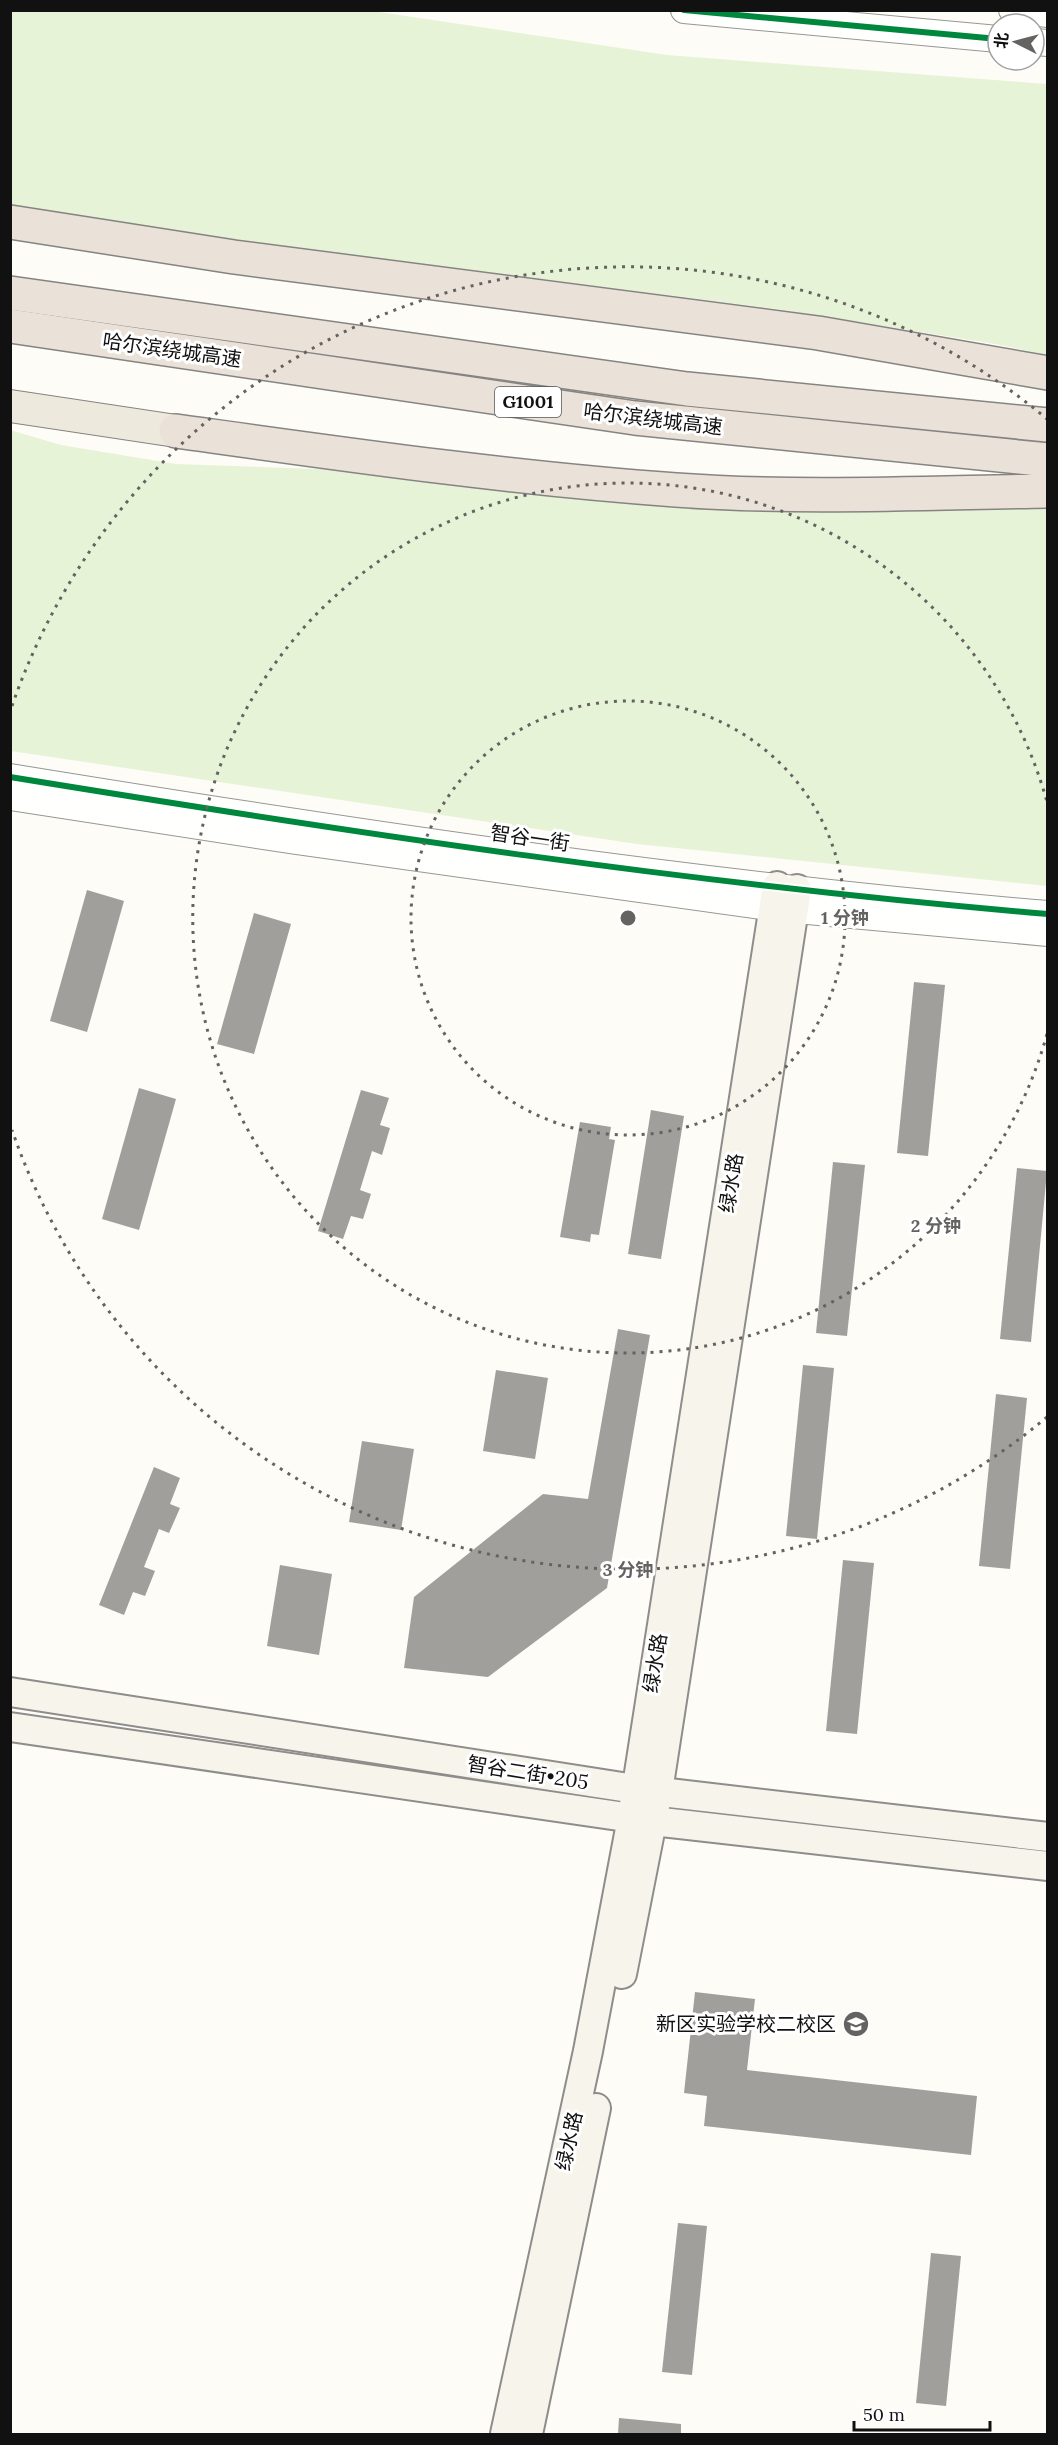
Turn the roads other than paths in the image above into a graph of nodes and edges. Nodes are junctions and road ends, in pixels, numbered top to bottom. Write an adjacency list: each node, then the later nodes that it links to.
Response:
1 (684, 10): 4 (street)
2 (1012, 10): 3 (street)
3 (1047, 14)
4 (986, 38)
5 (10, 222): 8 (highway)
6 (10, 293): 10 (highway, 哈尔滨绕城高速 / G1001)
7 (10, 326): 12 (highway, 哈尔滨绕城高速 / G1001)
8 (1047, 373)
9 (10, 406): 11 (main road)
10 (1047, 425)
11 (176, 431): 13 (highway)
12 (1047, 460)
13 (1047, 491)
14 (10, 777): 16 (street, 智谷一街)
15 (10, 797): 16 (street, 智谷一街)
16 (786, 898): 17 (street, 智谷一街); 18 (street, 智谷一街); 21 (main road, 绿水路)
17 (1047, 914)
18 (1047, 933)
19 (10, 1692): 21 (main road, 智谷二街•205)
20 (10, 1727): 22 (main road, 智谷二街•205)
21 (646, 1790): 22 (main road, 绿水路); 23 (main road, 智谷二街•205)
22 (642, 1819): 24 (main road, 智谷二街•205); 25 (main road, 绿水路); 26 (main road, 绿水路)
23 (1047, 1837)
24 (1047, 1866)
25 (505, 2434)
26 (528, 2434)

